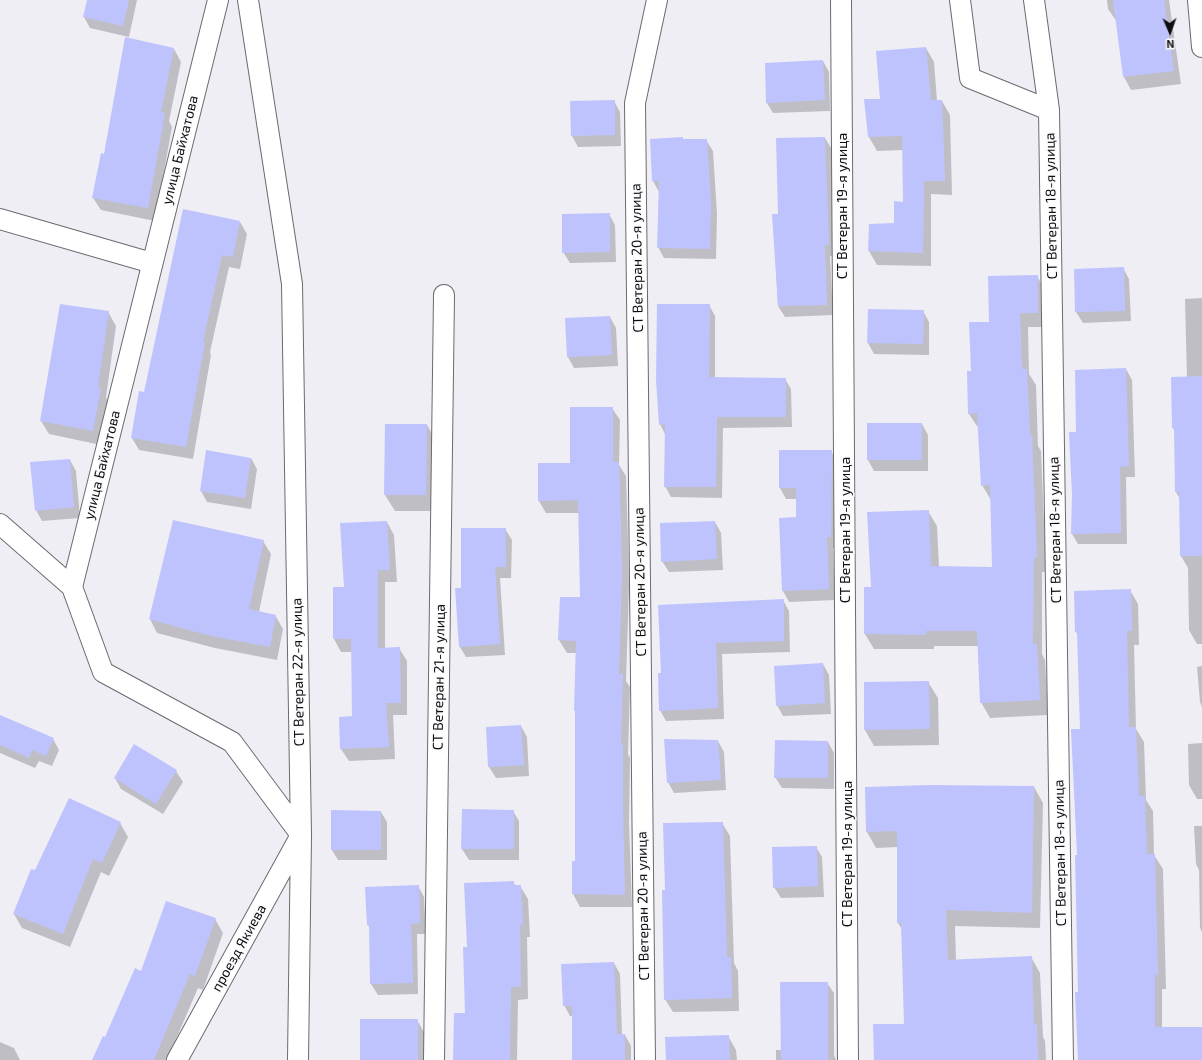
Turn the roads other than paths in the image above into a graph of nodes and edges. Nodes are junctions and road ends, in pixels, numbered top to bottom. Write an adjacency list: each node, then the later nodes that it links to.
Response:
1 (218, 0): 11 (street, улица Байхатова)
2 (248, 0): 15 (street, СТ Ветеран 22-я улица)
3 (657, 0): 19 (street, СТ Ветеран 20-я улица)
4 (841, 0): 20 (street, СТ Ветеран 19-я улица)
5 (960, 0): 9 (street)
6 (1034, 0): 9 (street, СТ Ветеран 18-я улица)
7 (1198, 0): 8 (street)
8 (1202, 47)
9 (1049, 110): 21 (street, СТ Ветеран 18-я улица)
10 (0, 219): 11 (street)
11 (152, 263): 14 (street, улица Байхатова)
12 (444, 295): 18 (street, СТ Ветеран 21-я улица)
13 (0, 524): 14 (street)
14 (72, 587): 15 (street)
15 (301, 835): 16 (street, проезд Якиева); 17 (street, СТ Ветеран 22-я улица)
16 (177, 1060)
17 (298, 1060)
18 (434, 1060)
19 (645, 1060)
20 (848, 1060)
21 (1064, 1060)

